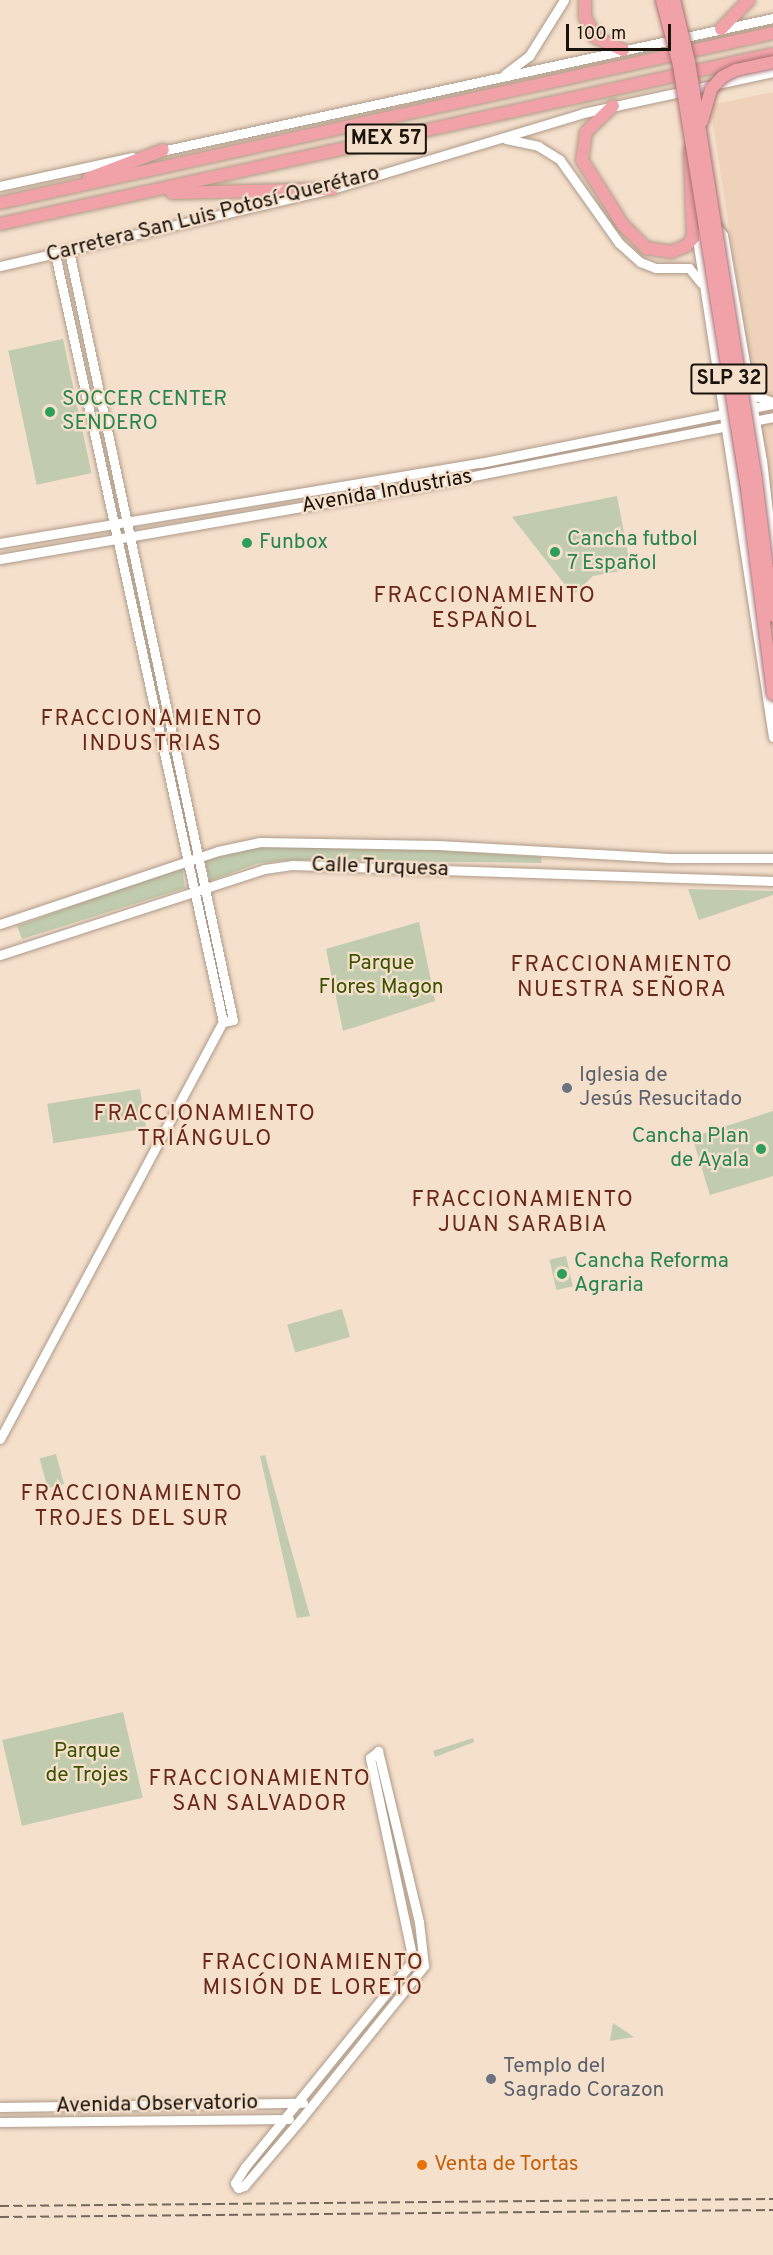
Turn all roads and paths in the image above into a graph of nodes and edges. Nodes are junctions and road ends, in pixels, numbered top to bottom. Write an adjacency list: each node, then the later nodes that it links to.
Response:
1 (564, 0): 13 (main road)
2 (585, 0): 8 (highway)
3 (667, 0): 11 (highway, SLP 32, bridge)
4 (749, 0): 6 (highway)
5 (773, 18): 6 (main road)
6 (721, 29): 8 (main road)
7 (773, 33): 21 (highway, MEX 57)
8 (623, 50): 13 (main road)
9 (773, 54): 22 (highway, MEX 57)
10 (773, 62): 15 (highway, SLP 32, bridge)
11 (684, 63): 15 (highway, SLP 32, bridge); 17 (highway, SLP 32, bridge)
12 (773, 72): 14 (main road, Carretera San Luis Potosí-Querétaro)
13 (502, 76): 18 (main road)
14 (613, 106): 16 (main road, Carretera San Luis Potosí-Querétaro); 26 (highway)
15 (700, 131): 25 (highway, SLP 32, bridge)
16 (501, 139): 20 (main road, Carretera San Luis Potosí-Querétaro); 30 (main road)
17 (691, 147): 26 (highway); 67 (highway, SLP 32, bridge)
18 (164, 150): 19 (main road); 21 (highway)
19 (0, 186)
20 (332, 189): 22 (highway); 27 (main road, Carretera San Luis Potosí-Querétaro)
21 (52, 192): 23 (highway, MEX 57)
22 (144, 194): 24 (highway, MEX 57)
23 (0, 203)
24 (0, 224)
25 (715, 224): 33 (main road, SLP 32); 66 (highway, SLP 32, bridge)
26 (696, 226): 30 (main road, SLP 32)
27 (69, 251): 28 (main road, Carretera San Luis Potosí-Querétaro); 31 (main road)
28 (55, 254): 29 (main road, Carretera San Luis Potosí-Querétaro); 32 (main road)
29 (0, 266)
30 (706, 299): 34 (main road, SLP 32)
31 (85, 324): 32 (main road); 48 (main road)
32 (71, 327): 49 (main road)
33 (747, 380): 34 (main road); 35 (main road); 36 (main road, SLP 32)
34 (720, 387): 37 (main road, SLP 32); 39 (main road)
35 (773, 403): 36 (main road, Avenida Industrias)
36 (752, 408): 37 (main road, Avenida Industrias); 40 (main road, SLP 32)
37 (725, 414): 39 (main road, Avenida Industrias); 41 (main road, SLP 32)
38 (773, 417): 40 (main road, Avenida Industrias); 43 (main road)
39 (700, 419): 46 (main road, Avenida Industrias)
40 (755, 421): 41 (main road, Avenida Industrias); 43 (main road, SLP 32)
41 (726, 426): 42 (main road, Avenida Industrias); 44 (main road, SLP 32)
42 (708, 430): 44 (main road); 51 (main road, Avenida Industrias)
43 (758, 440): 45 (main road, SLP 32)
44 (730, 446): 47 (main road, SLP 32)
45 (762, 460): 47 (main road); 64 (main road, SLP 32)
46 (480, 463): 50 (main road, Avenida Industrias); 51 (main road)
47 (734, 465): 68 (main road, SLP 32)
48 (115, 468): 49 (main road); 59 (main road)
49 (102, 471): 60 (main road)
50 (407, 474): 52 (main road, Avenida Industrias); 54 (main road)
51 (483, 475): 54 (main road, Avenida Industrias)
52 (379, 479): 53 (main road, Avenida Industrias); 55 (main road)
53 (349, 484): 56 (main road, Avenida Industrias); 57 (main road)
54 (408, 489): 55 (main road, Avenida Industrias)
55 (366, 497): 57 (main road, Avenida Industrias)
56 (251, 500): 58 (main road); 59 (main road, Avenida Industrias)
57 (333, 502): 58 (main road, Avenida Industrias)
58 (243, 517): 61 (main road, Avenida Industrias)
59 (125, 520): 60 (main road, Avenida Industrias); 61 (main road)
60 (114, 524): 62 (main road); 63 (main road, Avenida Industrias)
61 (128, 537): 62 (main road, Avenida Industrias); 69 (main road)
62 (117, 538): 65 (main road, Avenida Industrias); 71 (main road)
63 (0, 543)
64 (773, 556)
65 (0, 559)
66 (773, 616)
67 (773, 694)
68 (773, 737)
69 (199, 857): 70 (main road, Calle Turquesa); 71 (main road, Calle Turquesa); 73 (main road)
70 (773, 858)
71 (187, 861): 73 (main road); 74 (main road, Calle Turquesa)
72 (773, 881): 73 (main road, Calle Turquesa)
73 (199, 889): 75 (main road, Calle Turquesa); 76 (main road); 76 (main road)
74 (0, 924)
75 (0, 955)
76 (223, 1022): 77 (main road)
77 (0, 1439)
78 (299, 2103): 79 (main road, Avenida Observatorio); 79 (main road); 80 (main road, Avenida Observatorio); 81 (main road)
79 (314, 2103): 82 (main road)
80 (0, 2107)
81 (286, 2119): 82 (main road, Avenida Observatorio); 82 (main road); 83 (main road, Avenida Observatorio)
82 (301, 2119)
83 (0, 2122)

